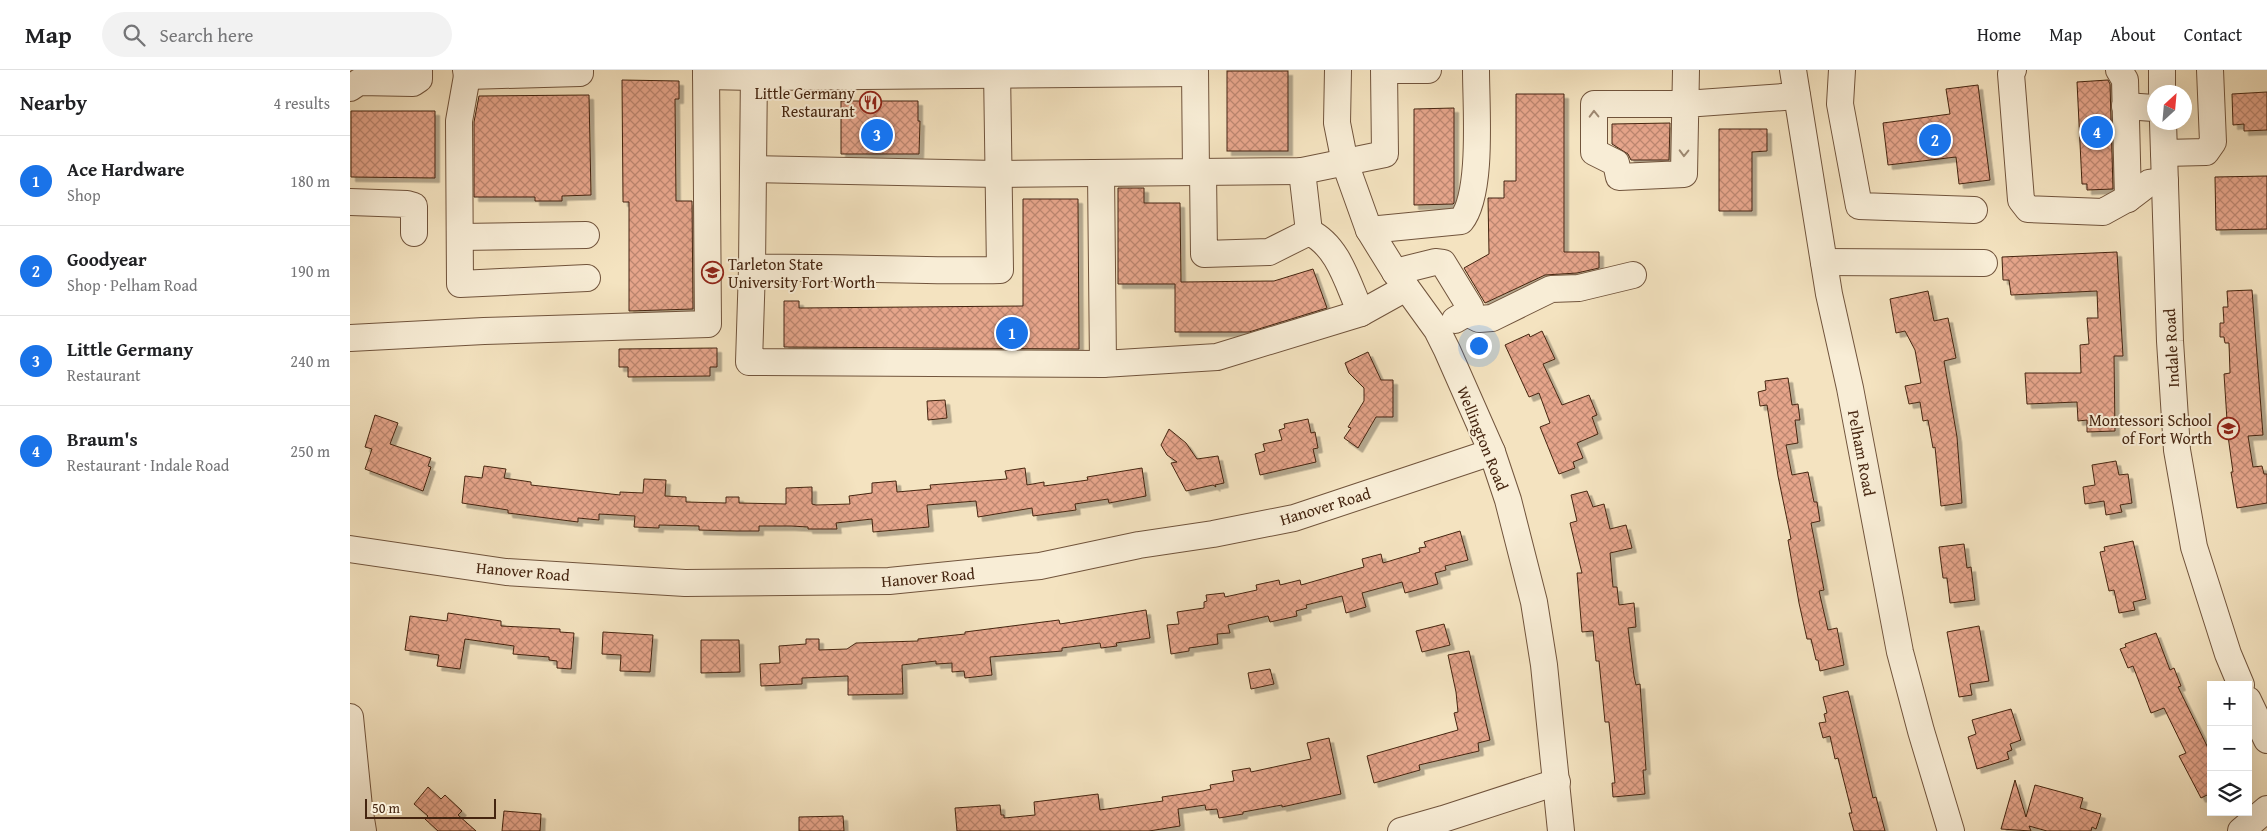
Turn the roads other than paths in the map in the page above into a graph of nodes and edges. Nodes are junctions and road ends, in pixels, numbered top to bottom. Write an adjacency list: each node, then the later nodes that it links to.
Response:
1 (419, 70): 21 (street)
2 (580, 70): 17 (street)
3 (1338, 70): 28 (street, Wellington Road)
4 (1384, 70): 28 (street)
5 (1388, 70): 6 (street)
6 (1428, 70)
7 (1476, 70): 40 (street)
8 (1686, 70): 22 (street, one-way to 22)
9 (1793, 70): 22 (street, Pelham Road)
10 (1842, 70): 23 (street)
11 (2013, 70): 35 (street)
12 (2119, 70): 24 (street)
13 (2162, 70): 20 (street)
14 (2210, 70): 27 (street)
15 (997, 72): 16 (street); 19 (street); 33 (street)
16 (1195, 72): 30 (street)
17 (466, 73): 44 (street)
18 (706, 73): 19 (street); 54 (street)
19 (754, 74): 29 (street)
20 (2162, 85)
21 (350, 88)
22 (1798, 101): 23 (street); 38 (street, Pelham Road)
23 (1840, 104): 37 (street)
24 (2125, 106): 25 (street); 35 (street)
25 (2147, 108)
26 (2163, 130): 27 (street, Indale Road)
27 (2164, 153): 34 (street, Indale Road)
28 (1345, 163): 31 (street); 40 (street, Wellington Road)
29 (754, 169): 33 (street); 47 (street)
30 (1199, 172): 31 (street); 32 (street); 41 (street)
31 (1302, 172): 41 (street)
32 (1101, 173): 33 (street); 55 (street)
33 (997, 174): 47 (street)
34 (2165, 182): 35 (street); 58 (street, Indale Road)
35 (2128, 199)
36 (350, 202): 42 (street)
37 (1859, 206): 38 (street); 39 (street)
38 (1815, 208): 45 (street, Pelham Road)
39 (1974, 210)
40 (1369, 230): 50 (street, Wellington Road)
41 (1309, 232): 51 (street)
42 (414, 233)
43 (586, 235): 44 (street)
44 (460, 237): 49 (street)
45 (1824, 262): 46 (street); 67 (street, Pelham Road)
46 (1984, 263)
47 (752, 268): 55 (street)
48 (1634, 275): 52 (street)
49 (587, 278)
50 (1401, 280): 51 (street); 52 (street); 53 (street, Wellington Road)
51 (1361, 313): 55 (street)
52 (1467, 313): 53 (street)
53 (1437, 330): 56 (street, Wellington Road)
54 (350, 338)
55 (1103, 364)
56 (1492, 452): 57 (street, Hanover Road); 62 (street, Wellington Road)
57 (350, 549)
58 (2239, 681)
59 (2252, 708): 61 (street)
60 (350, 717): 64 (street)
61 (2267, 740)
62 (1556, 782): 65 (street); 66 (street, Wellington Road)
63 (2267, 809): 68 (street)
64 (363, 831)
65 (1401, 831)
66 (1561, 831)
67 (1951, 831)
68 (2241, 831)

